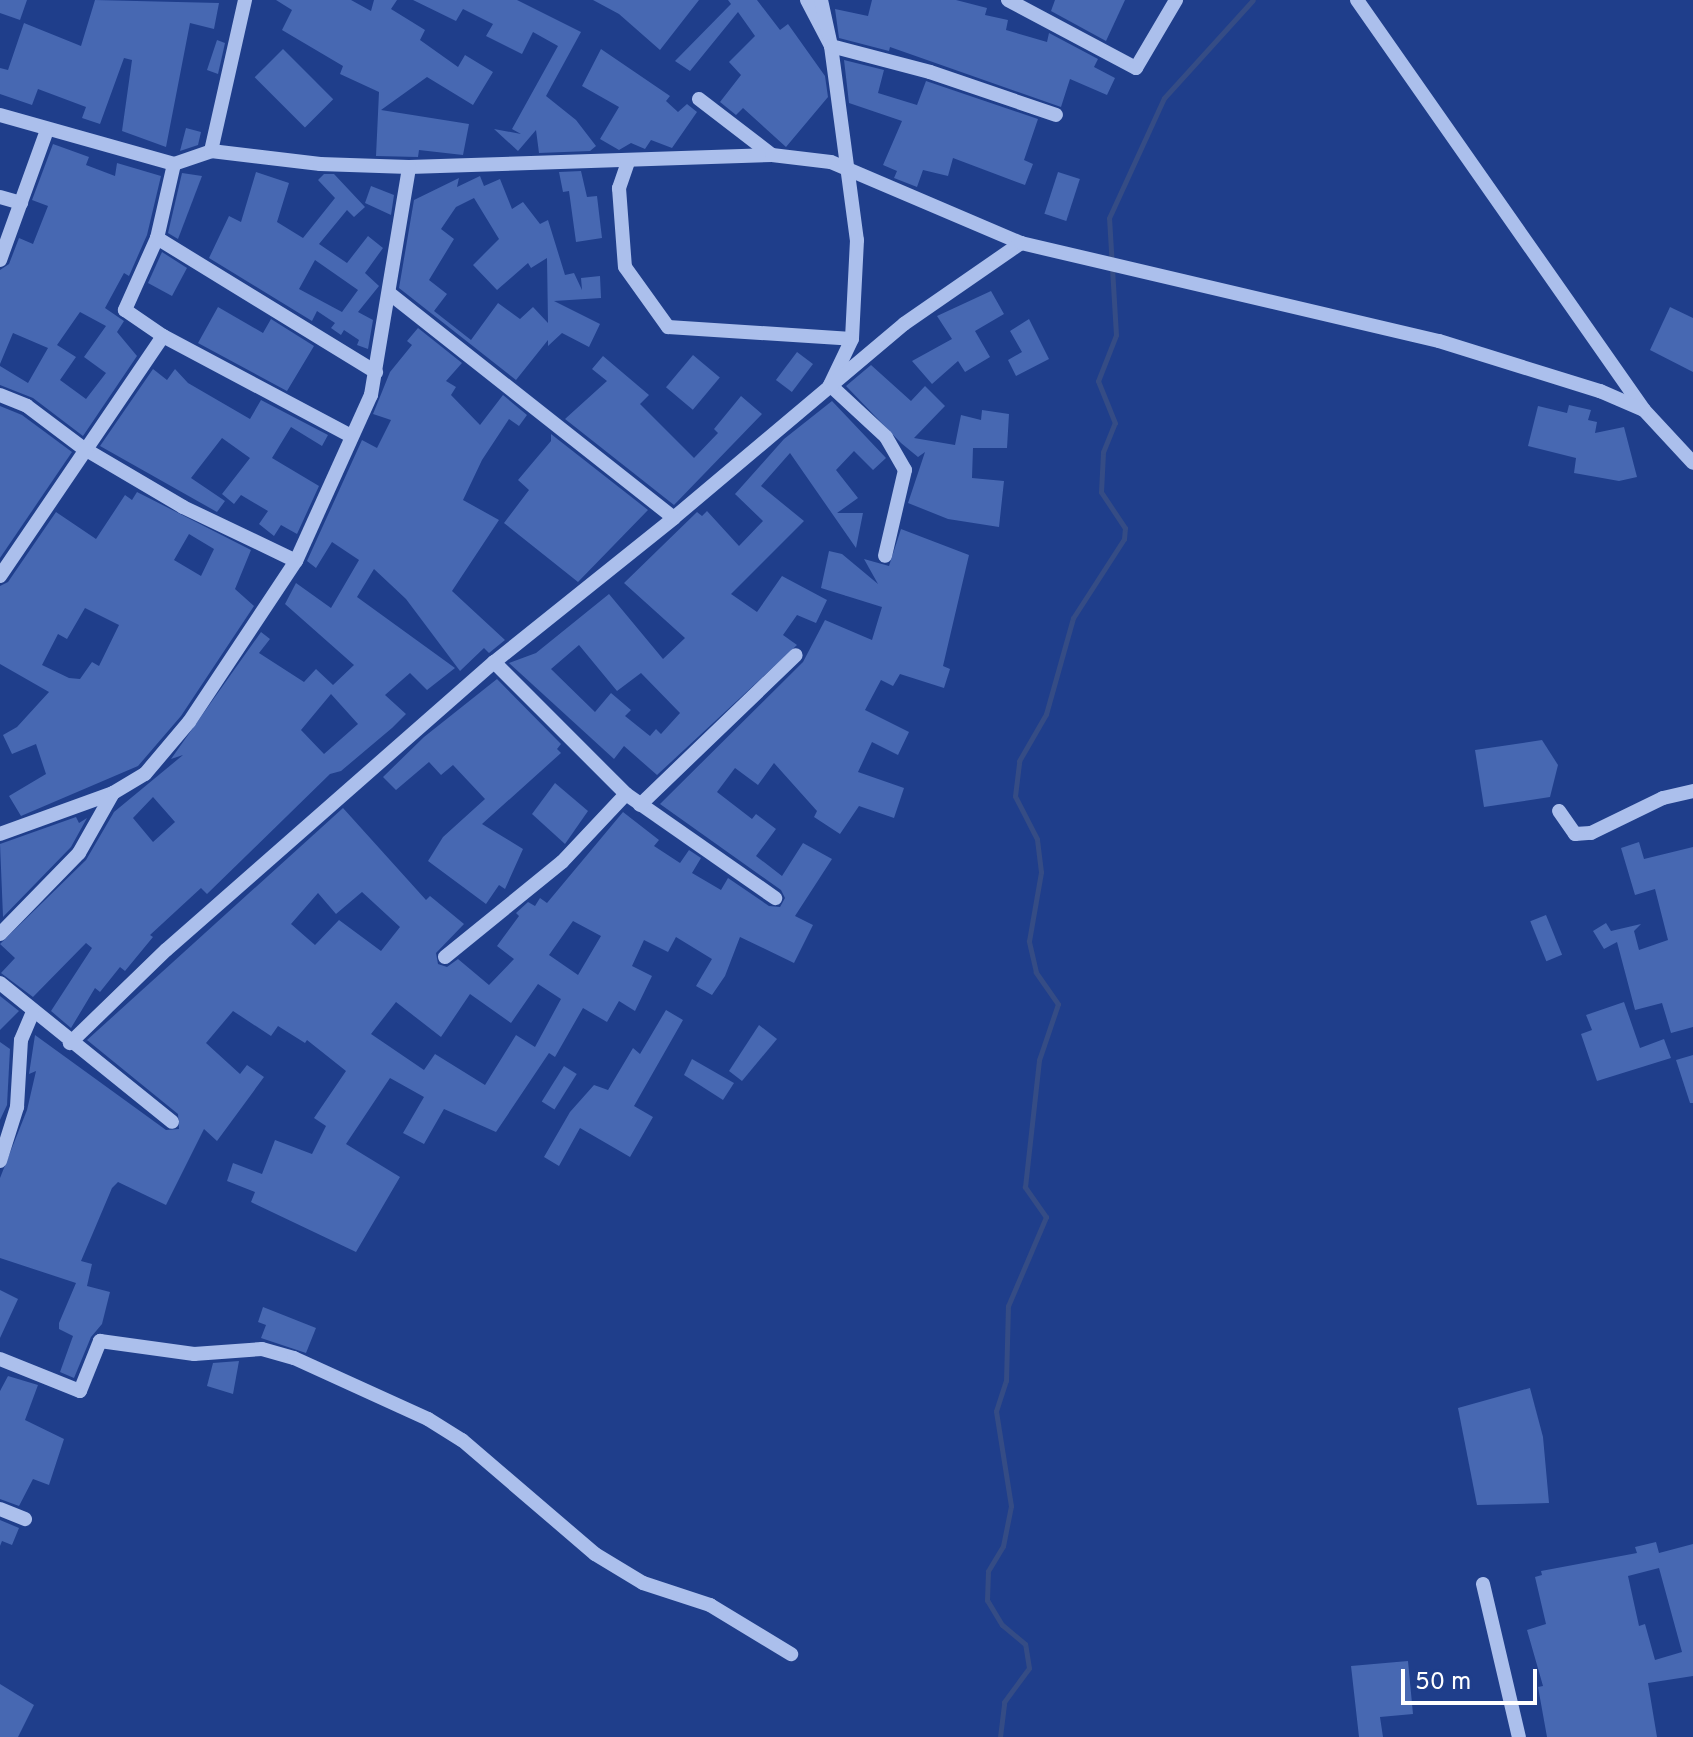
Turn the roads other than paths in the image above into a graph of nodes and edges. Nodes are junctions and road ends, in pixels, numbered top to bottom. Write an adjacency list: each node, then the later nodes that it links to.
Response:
1 (245, 0): 12 (street)
2 (807, 0): 7 (street)
3 (821, 0): 7 (street)
4 (1008, 0): 5 (street)
5 (1176, 0)
6 (1357, 0): 29 (street)
7 (831, 46): 10 (street); 16 (street)
8 (699, 99): 13 (street)
9 (0, 115): 11 (street)
10 (1056, 115)
11 (47, 130): 15 (street); 19 (street)
12 (211, 151): 15 (street); 17 (street)
13 (772, 155): 14 (street); 16 (street)
14 (628, 162): 17 (street); 25 (street)
15 (174, 164): 20 (street)
16 (845, 166): 21 (street); 25 (street)
17 (409, 167): 23 (street)
18 (0, 197): 19 (street)
19 (21, 203): 22 (street)
20 (157, 238): 24 (street); 26 (street)
21 (1021, 243): 27 (street); 29 (street)
22 (0, 260)
23 (389, 293): 26 (street); 33 (street)
24 (163, 336): 30 (street); 31 (street)
25 (852, 339): 27 (street)
26 (376, 372): 30 (street)
27 (830, 385): 33 (street); 34 (street)
28 (0, 395): 31 (street)
29 (1644, 410): 32 (street)
30 (351, 436): 35 (street)
31 (83, 448): 35 (street); 36 (street)
32 (1693, 463)
33 (674, 518): 38 (street)
34 (885, 556)
35 (296, 561): 40 (street)
36 (0, 576)
37 (796, 655): 42 (street)
38 (494, 662): 41 (street); 50 (street)
39 (1693, 791): 43 (street)
40 (113, 793): 44 (street); 46 (street)
41 (626, 794): 42 (street); 47 (street)
42 (640, 805): 45 (street)
43 (1559, 811)
44 (0, 834)
45 (775, 898)
46 (0, 934)
47 (445, 957)
48 (0, 983): 49 (street)
49 (32, 1014): 50 (street); 52 (street)
50 (70, 1043): 51 (street)
51 (172, 1122)
52 (0, 1161)
53 (0, 1359): 57 (street)
54 (0, 1509): 55 (street)
55 (25, 1519)
56 (1483, 1584): 58 (street)
57 (791, 1654)
58 (1519, 1737)

